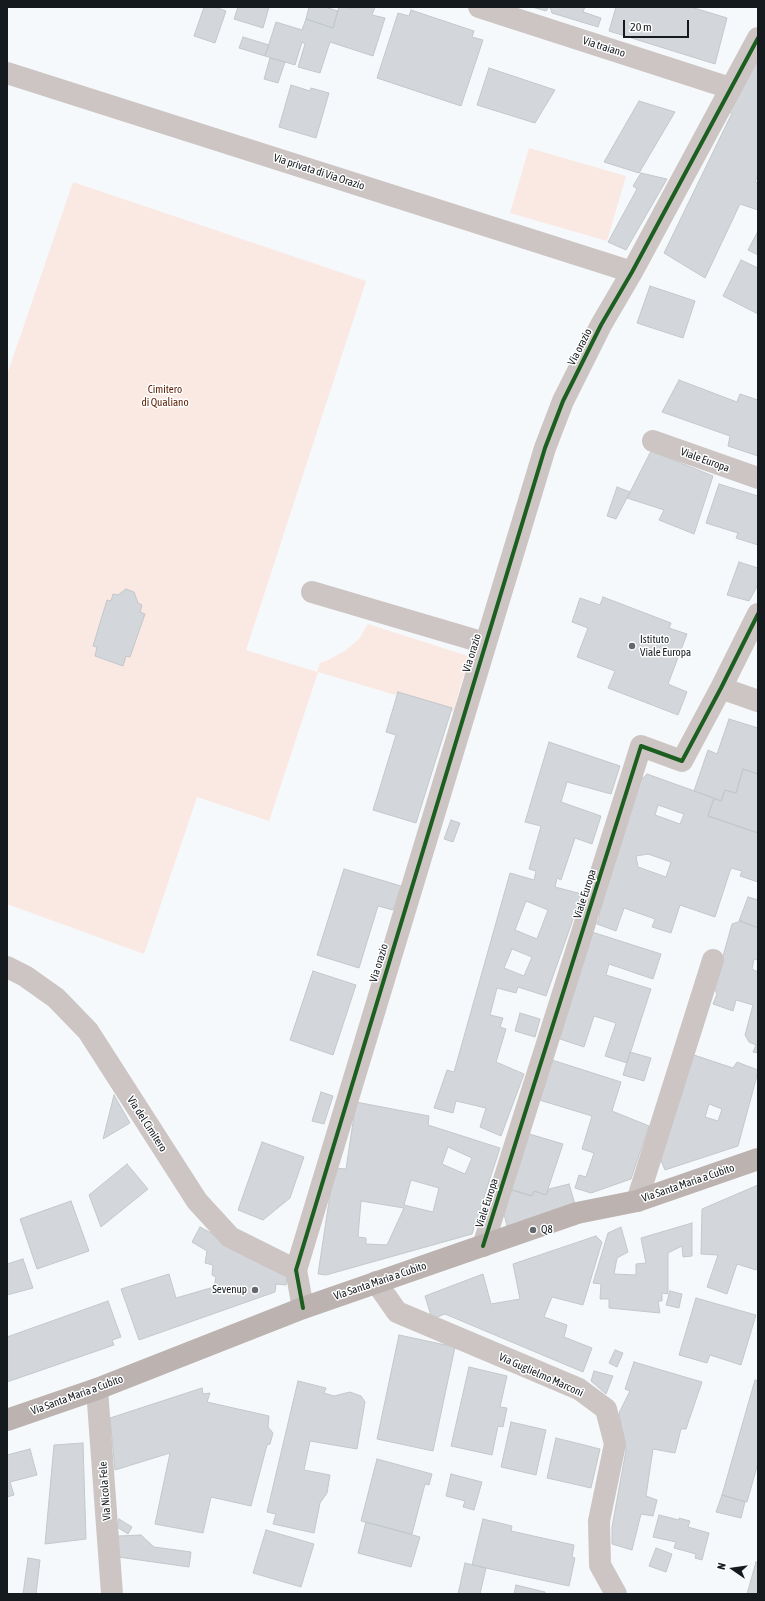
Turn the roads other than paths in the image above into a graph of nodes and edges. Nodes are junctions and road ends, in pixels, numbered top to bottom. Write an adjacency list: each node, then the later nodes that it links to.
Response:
1 (479, 7): 4 (street, Via traiano)
2 (758, 38): 4 (street, Via orazio)
3 (7, 73): 5 (street, Via privata di Via Orazio)
4 (730, 88): 5 (street, Via orazio)
5 (632, 272): 10 (street, Via orazio)
6 (652, 441): 7 (street, Viale Europa)
7 (758, 478)
8 (312, 592): 10 (street)
9 (758, 614): 11 (street, Viale Europa)
10 (485, 643): 18 (street, Via orazio)
11 (721, 688): 12 (street); 17 (street, Viale Europa)
12 (758, 701)
13 (713, 960): 16 (street)
14 (7, 967): 18 (street, Via del Cimitero)
15 (758, 1159): 16 (main road, Via Santa Maria a Cubito)
16 (637, 1201): 17 (main road, Via Santa Maria a Cubito)
17 (483, 1246): 19 (main road, Via Santa Maria a Cubito)
18 (296, 1270): 20 (street, Via orazio)
19 (376, 1282): 20 (main road, Via Santa Maria a Cubito); 24 (street, Via Guglielmo Marconi)
20 (303, 1308): 21 (main road, Via Santa Maria a Cubito)
21 (97, 1389): 22 (main road, Via Santa Maria a Cubito); 23 (street, Via Nicola Fele)
22 (7, 1420)
23 (112, 1594)
24 (616, 1594)

